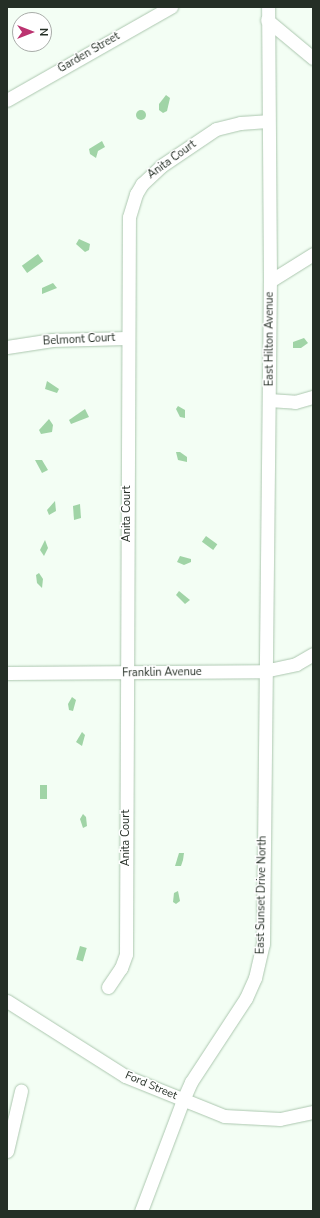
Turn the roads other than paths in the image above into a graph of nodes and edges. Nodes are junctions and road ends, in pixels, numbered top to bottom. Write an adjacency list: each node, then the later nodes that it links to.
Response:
1 (171, 7): 4 (street, Garden Street)
2 (268, 13): 3 (street); 5 (street, East Hilton Avenue)
3 (313, 58)
4 (7, 100)
5 (267, 121): 7 (street, East Hilton Avenue); 8 (street, Anita Court)
6 (313, 254): 7 (street)
7 (270, 281): 11 (street, East Hilton Avenue)
8 (127, 338): 9 (street, Belmont Court); 15 (street, Anita Court)
9 (7, 348)
10 (313, 397): 11 (street)
11 (269, 400): 13 (street, East Hilton Avenue)
12 (313, 654): 13 (street, Franklin Avenue)
13 (264, 671): 15 (street, Franklin Avenue); 19 (street, East Sunset Drive North)
14 (7, 673): 15 (street, Franklin Avenue)
15 (127, 673): 16 (street, Anita Court)
16 (108, 987)
17 (7, 1000): 19 (street, Ford Street)
18 (21, 1091): 21 (street)
19 (183, 1100): 20 (street, Ford Street); 22 (street, East Sunset Drive North)
20 (313, 1112)
21 (7, 1151)
22 (141, 1211)

